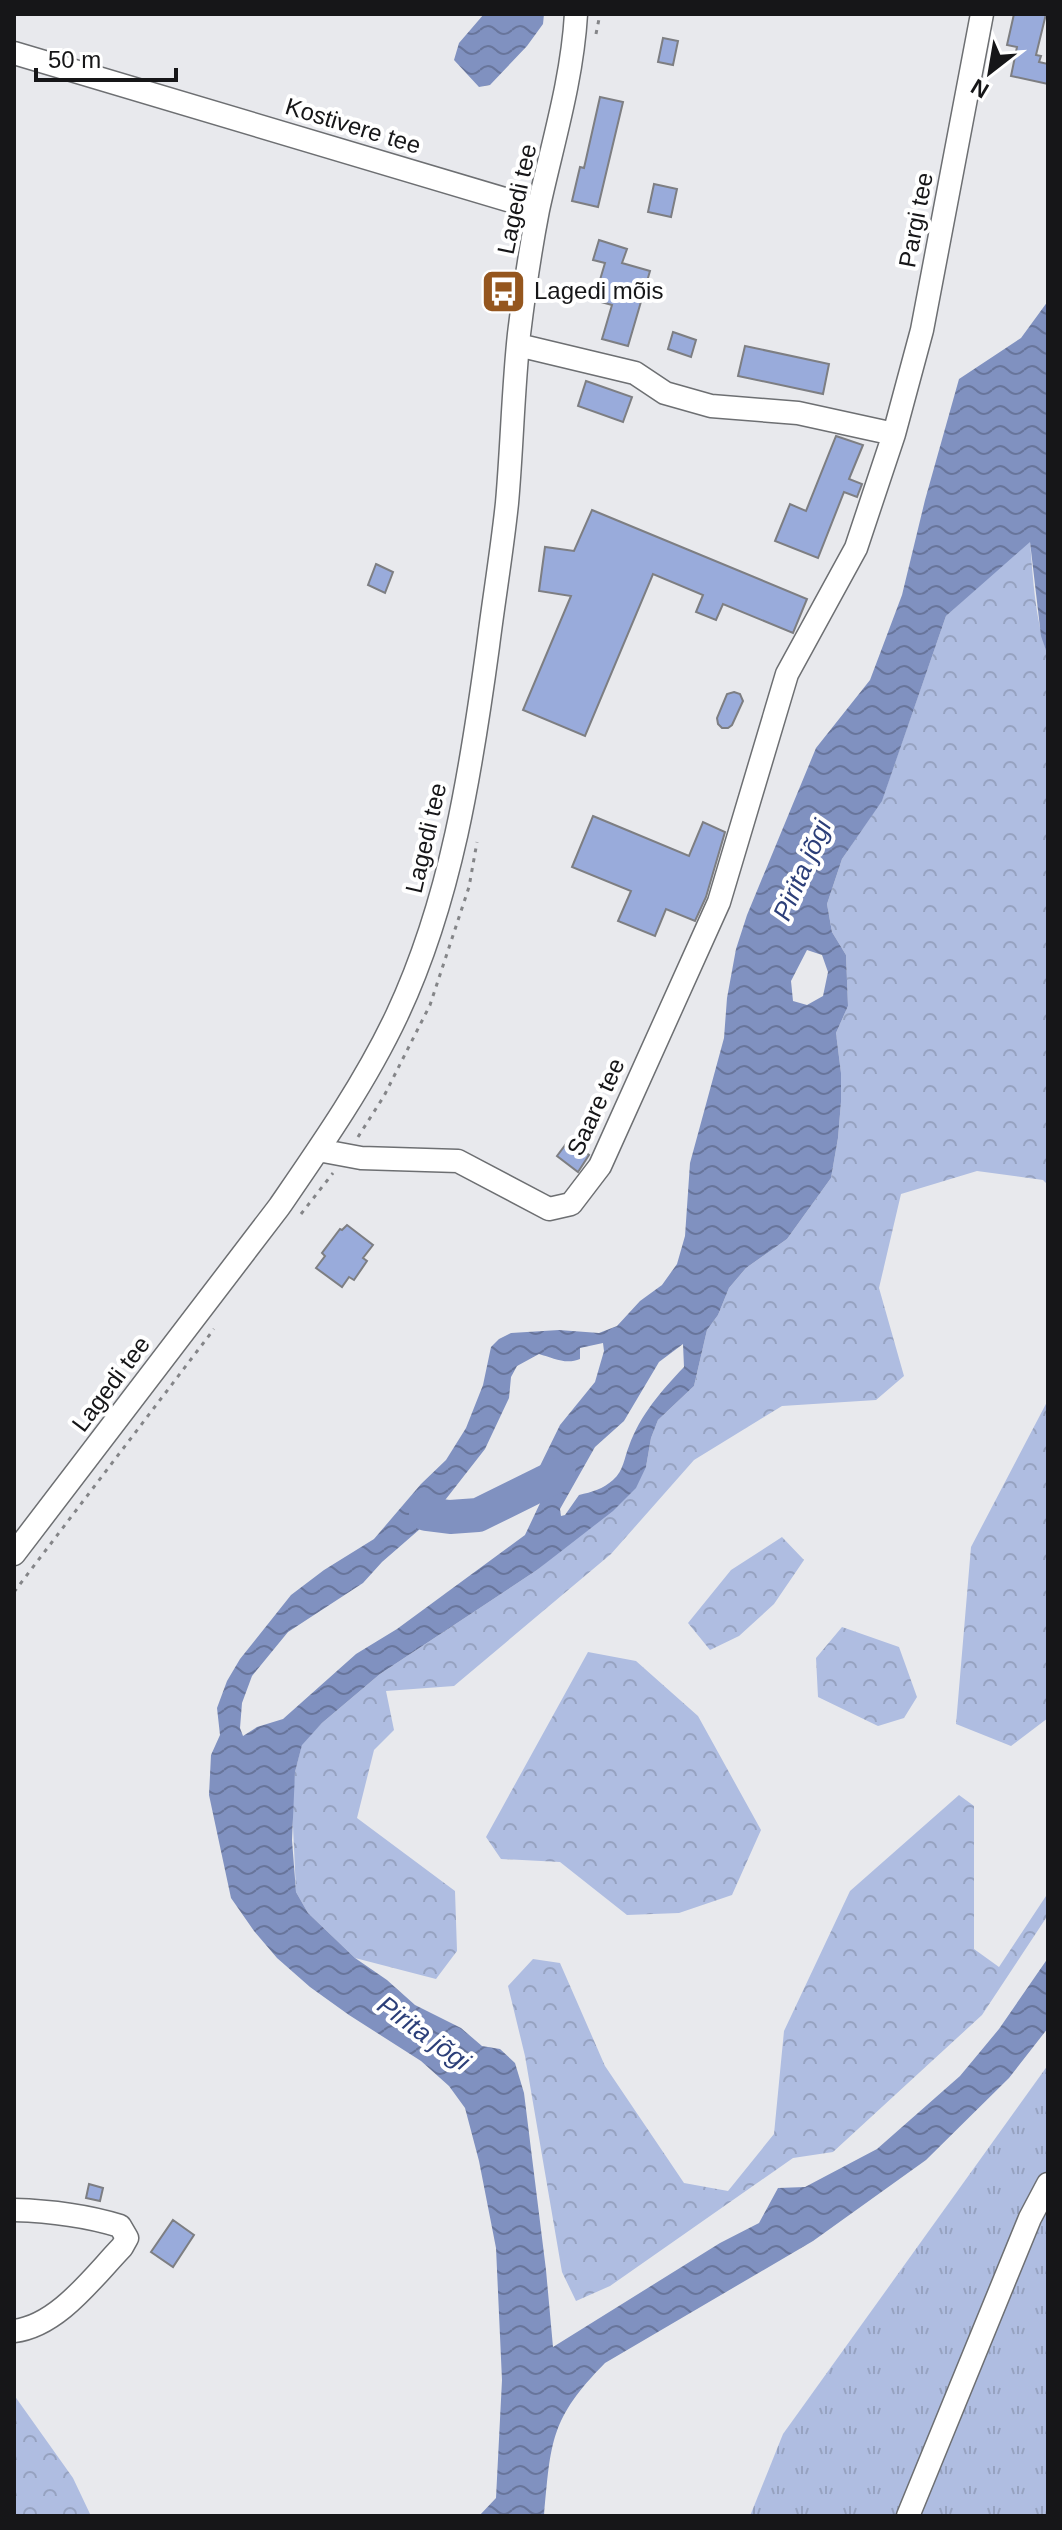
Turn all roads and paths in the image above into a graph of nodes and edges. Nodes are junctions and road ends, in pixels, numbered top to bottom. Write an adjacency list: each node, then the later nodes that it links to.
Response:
1 (576, 14): 6 (street, Lagedi tee)
2 (600, 14): 4 (path)
3 (982, 14): 8 (street, Pargi tee)
4 (595, 42)
5 (14, 53): 6 (street, Kostivere tee)
6 (538, 209): 7 (street, Lagedi tee)
7 (518, 345): 8 (street); 11 (street, Lagedi tee)
8 (894, 434): 9 (street, Pargi tee)
9 (838, 581): 12 (street, Saare tee)
10 (477, 842): 12 (path)
11 (318, 1150): 12 (street, Saare tee); 15 (street, Lagedi tee)
12 (346, 1157): 13 (path)
13 (299, 1217)
14 (215, 1328): 16 (path)
15 (14, 1554)
16 (14, 1592)
17 (1048, 2184): 20 (street)
18 (14, 2210): 19 (street)
19 (14, 2331)
20 (908, 2516)

